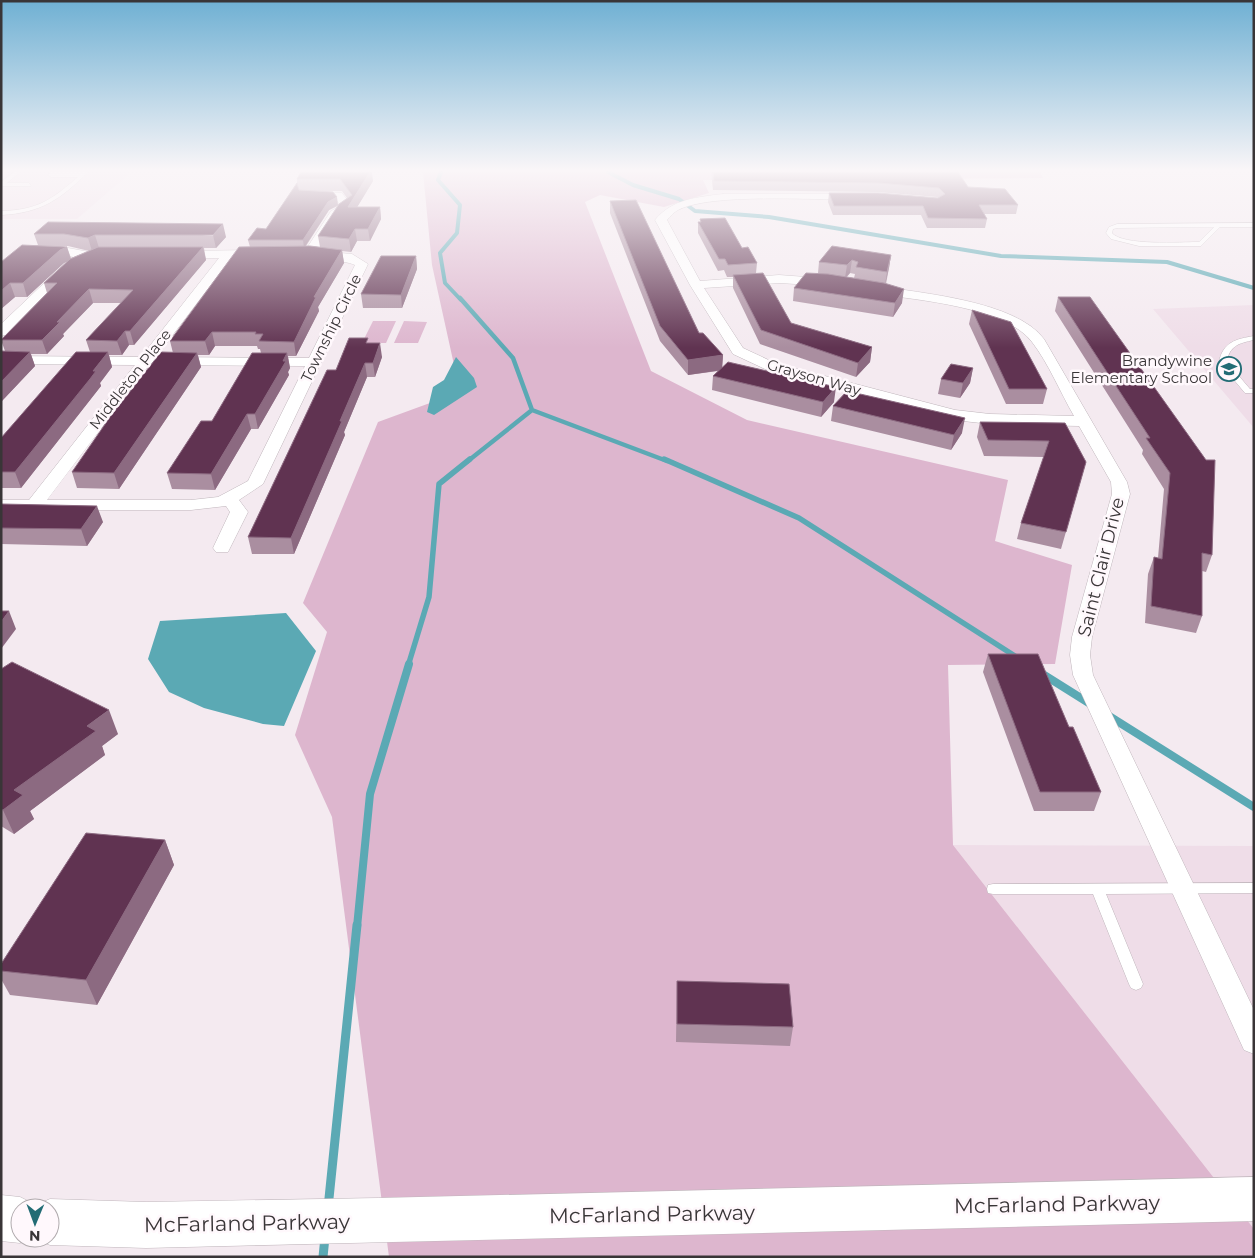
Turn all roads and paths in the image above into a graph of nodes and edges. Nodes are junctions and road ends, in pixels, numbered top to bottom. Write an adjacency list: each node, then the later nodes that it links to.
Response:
1 (324, 231): 11 (street)
2 (667, 231): 13 (street, Grayson Way)
3 (1110, 231): 4 (lane)
4 (1214, 231)
5 (27, 252): 12 (street)
6 (107, 254): 12 (street)
7 (169, 254): 8 (street)
8 (228, 254): 9 (street); 17 (street, Middleton Place)
9 (273, 254)
10 (291, 254): 11 (street, Township Circle)
11 (309, 254): 18 (street, Township Circle)
12 (91, 256): 14 (street)
13 (696, 285): 20 (street, Grayson Way); 20 (street, Saint Clair Drive)
14 (1, 332)
15 (1254, 338): 19 (lane)
16 (1, 360): 17 (street)
17 (144, 361): 18 (street); 23 (street, Middleton Place)
18 (315, 362): 21 (street, Township Circle)
19 (1252, 393)
20 (1083, 421): 25 (street, Saint Clair Drive)
21 (227, 500): 23 (street, Township Circle); 24 (street)
22 (1, 505): 23 (street, Township Circle)
23 (34, 505)
24 (222, 548)
25 (1182, 887): 26 (lane); 27 (lane); 30 (street, Saint Clair Drive)
26 (1097, 888): 28 (lane); 29 (lane)
27 (1254, 888)
28 (993, 889)
29 (1136, 984)
30 (1254, 1041)
31 (1254, 1199): 32 (main road, McFarland Parkway)
32 (60, 1222)

